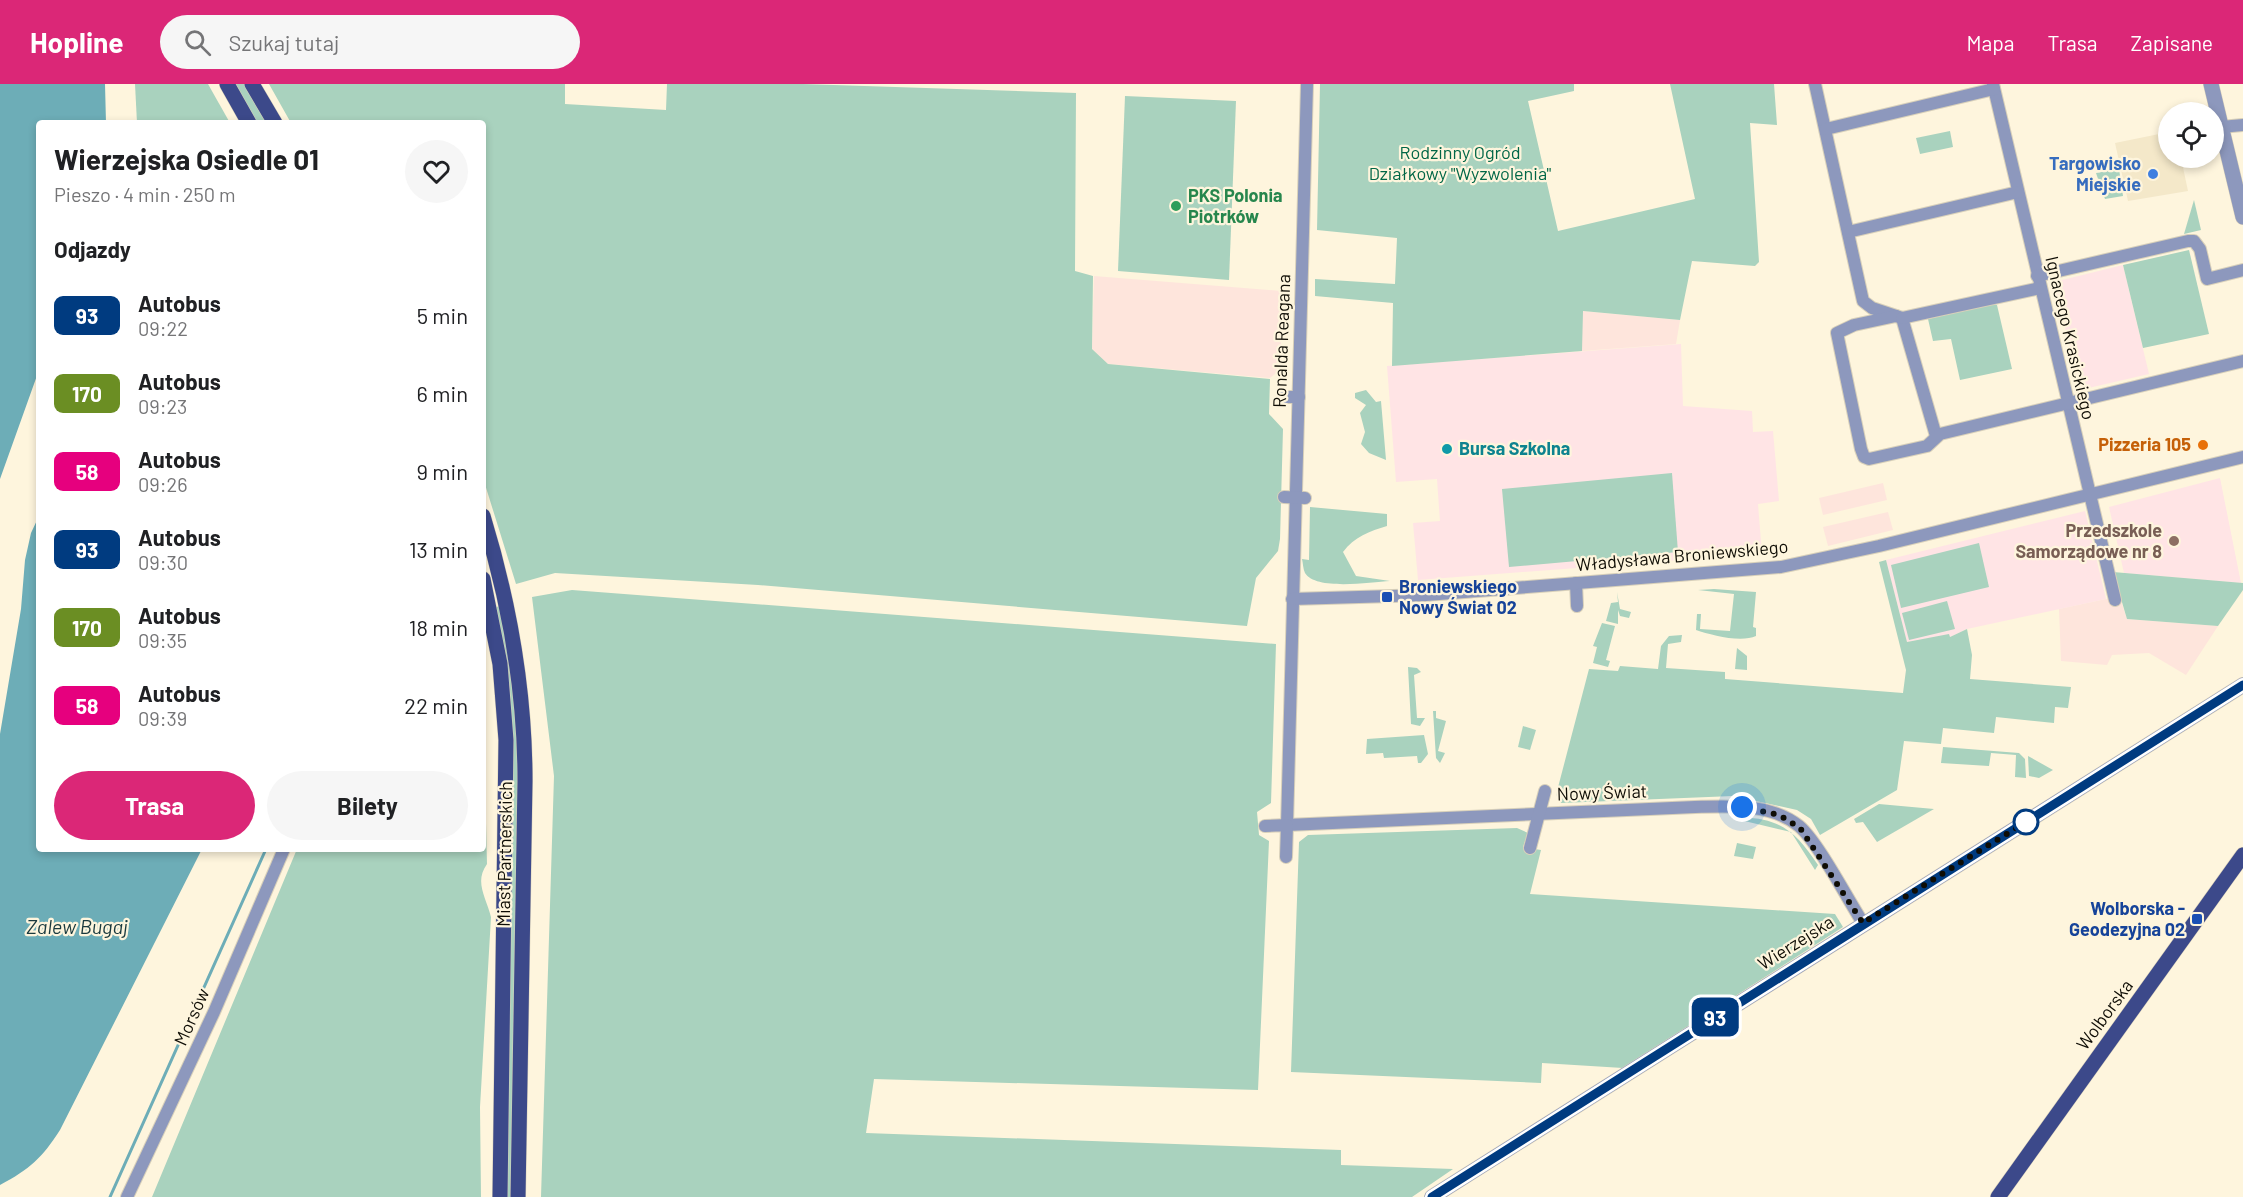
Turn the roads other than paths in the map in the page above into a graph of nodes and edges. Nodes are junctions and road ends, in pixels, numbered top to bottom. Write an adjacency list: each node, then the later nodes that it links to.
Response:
1 (227, 84): 8 (main road)
2 (252, 84): 9 (main road)
3 (1307, 84): 24 (street, Ronalda Reagana)
4 (1815, 84): 12 (street)
5 (2211, 84): 7 (street)
6 (1993, 86): 12 (street); 14 (street, Ignacego Krasickiego)
7 (2215, 102)
8 (247, 120)
9 (272, 120)
10 (2243, 125): 11 (street)
11 (2224, 127)
12 (1826, 129): 16 (street)
13 (2224, 139): 15 (street)
14 (2018, 192): 16 (street); 18 (street, Ignacego Krasickiego)
15 (2243, 217)
16 (1848, 232): 19 (street)
17 (2243, 270): 18 (street)
18 (2038, 282): 20 (street); 25 (street, Ignacego Krasickiego)
19 (1865, 304): 20 (street); 21 (street)
20 (1899, 317): 21 (street); 26 (street)
21 (1867, 322): 26 (street)
22 (2243, 361): 25 (street)
23 (1283, 397): 24 (street)
24 (1299, 397): 32 (street, Ronalda Reagana)
25 (2067, 404): 26 (street); 28 (street, Ignacego Krasickiego)
26 (1936, 436)
27 (2243, 457): 28 (street, Władysława Broniewskiego)
28 (2090, 493): 30 (street, Władysława Broniewskiego); 33 (street, Ignacego Krasickiego)
29 (486, 527): 47 (main road, Miast Partnerskich)
30 (1576, 583): 32 (street, Władysława Broniewskiego); 34 (street)
31 (486, 594): 46 (main road, Miast Partnerskich)
32 (1292, 599): 38 (street)
33 (2115, 600)
34 (1577, 606)
35 (2243, 685): 44 (street, Wierzejska)
36 (1545, 791): 37 (street)
37 (1538, 813): 38 (street, Nowy Świat); 40 (street); 44 (street, Nowy Świat)
38 (1287, 825): 39 (street, Nowy Świat); 43 (street)
39 (1265, 826)
40 (1530, 848)
41 (283, 852): 45 (street, Morsów)
42 (2243, 855): 49 (main road, Wolborska)
43 (1286, 857)
44 (1863, 923): 48 (street, Wierzejska)
45 (127, 1197)
46 (500, 1197)
47 (518, 1197)
48 (1432, 1197)
49 (1998, 1197)

